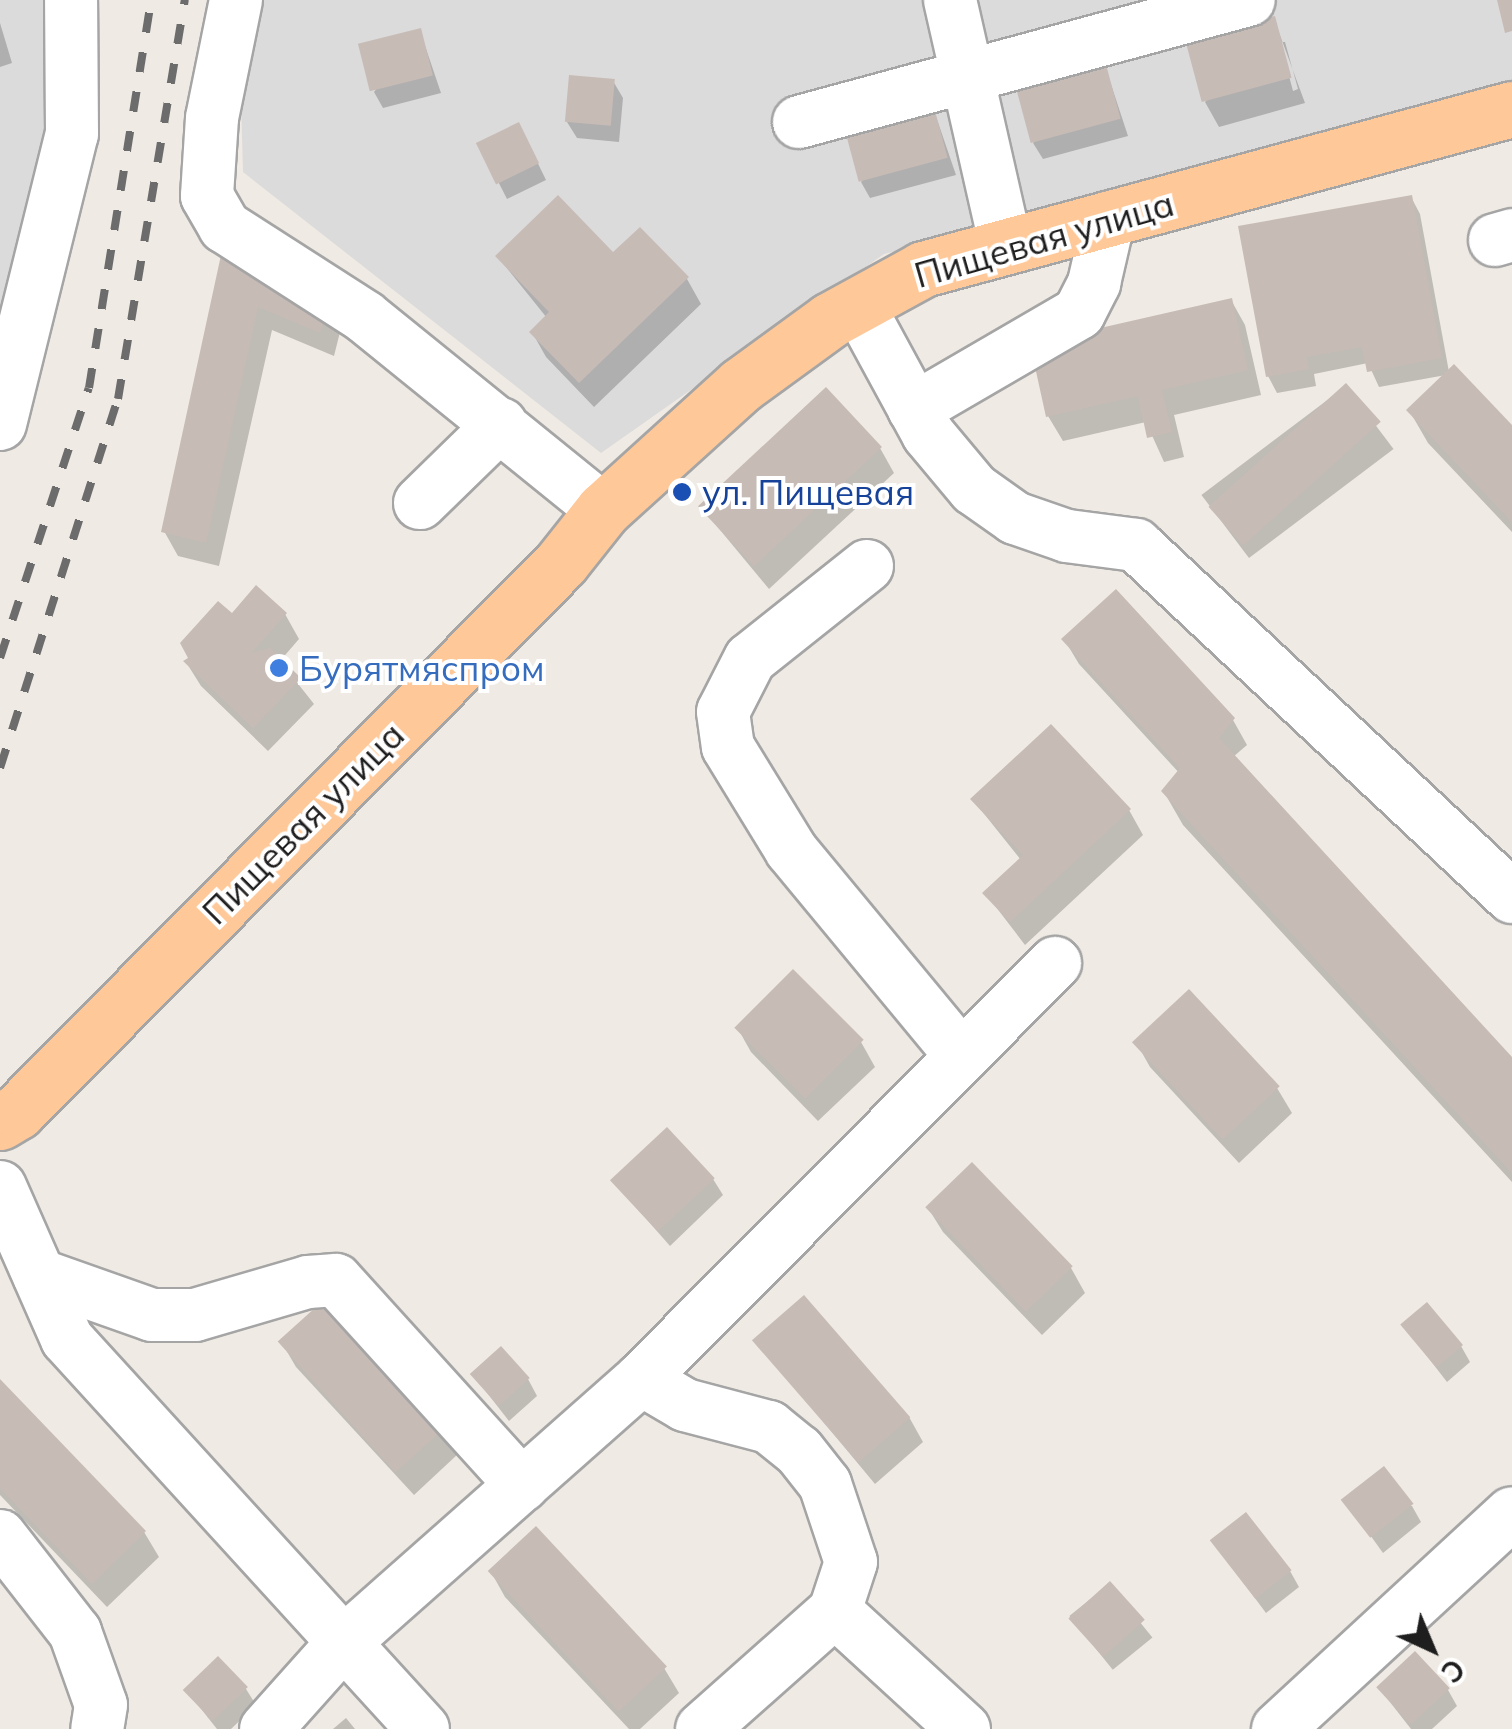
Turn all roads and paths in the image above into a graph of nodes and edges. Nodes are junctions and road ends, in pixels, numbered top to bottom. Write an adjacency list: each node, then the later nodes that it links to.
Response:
1 (71, 0): 12 (street)
2 (236, 0): 13 (street)
3 (950, 0): 5 (street)
4 (1249, 0): 5 (street)
5 (968, 77): 7 (street); 9 (street)
6 (1512, 108): 8 (main road, Пищевая улица)
7 (799, 122)
8 (1109, 218): 9 (main road, Пищевая улица); 11 (street)
9 (1006, 246): 10 (main road, Пищевая улица)
10 (858, 305): 11 (street); 15 (main road, Пищевая улица)
11 (914, 409): 17 (street)
12 (0, 424)
13 (501, 424): 14 (street); 15 (street)
14 (420, 502)
15 (603, 510): 20 (main road, Пищевая улица)
16 (868, 566): 19 (street)
17 (1512, 897)
18 (1055, 962): 19 (street)
19 (962, 1056): 23 (street)
20 (0, 1122)
21 (0, 1187): 22 (street)
22 (38, 1275): 24 (street); 28 (street)
23 (641, 1379): 24 (street); 27 (street)
24 (522, 1484): 28 (street)
25 (1512, 1513): 34 (street)
26 (0, 1536): 29 (street)
27 (834, 1612): 32 (street); 33 (street)
28 (343, 1643): 30 (street); 31 (street)
29 (97, 1729)
30 (266, 1729)
31 (423, 1729)
32 (702, 1729)
33 (964, 1729)
34 (1278, 1729)

